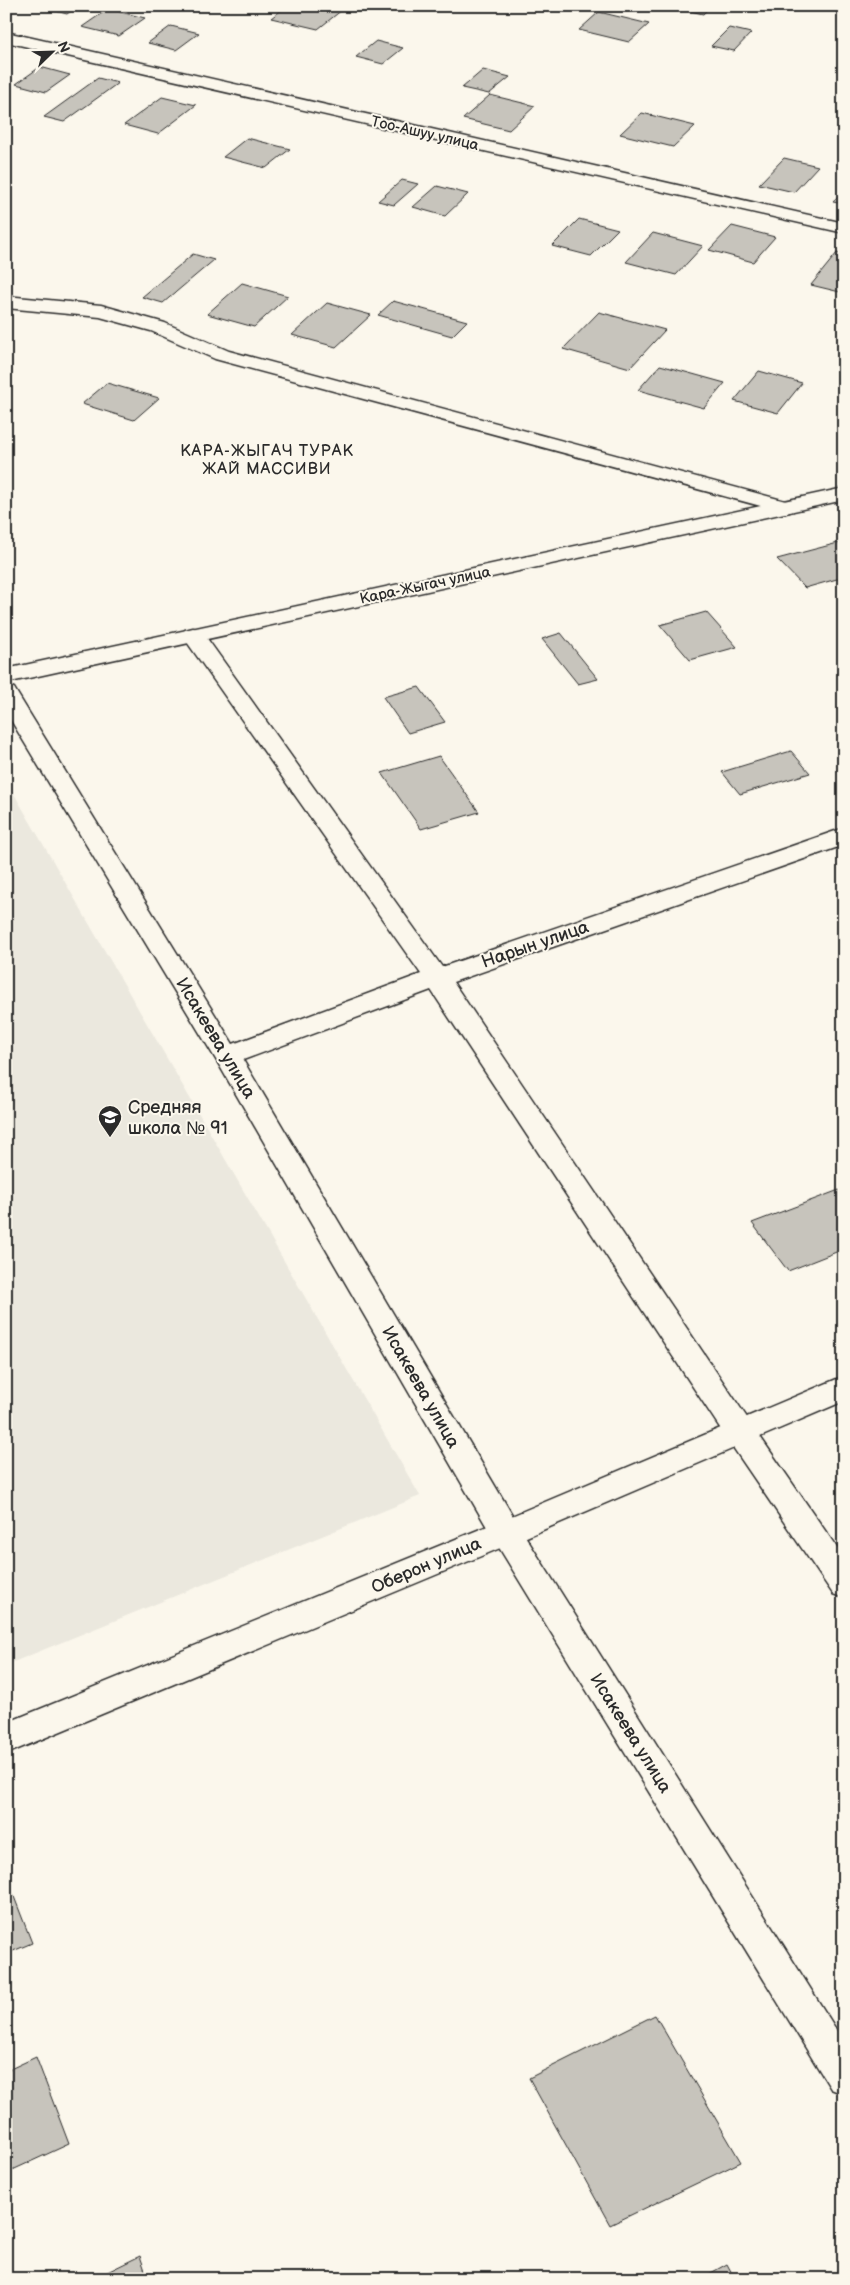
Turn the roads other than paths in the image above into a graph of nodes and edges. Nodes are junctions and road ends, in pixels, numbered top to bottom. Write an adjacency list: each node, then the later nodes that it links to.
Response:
1 (6, 37): 2 (street, Тоо-Ашуу улица)
2 (844, 228)
3 (6, 302): 5 (street)
4 (844, 494): 5 (street, Кара-Жыгач улица)
5 (786, 507): 6 (street, Кара-Жыгач улица)
6 (193, 635): 7 (street, Кара-Жыгач улица); 10 (street)
7 (6, 676)
8 (6, 693): 11 (street, Исакеева улица)
9 (844, 836): 10 (street, Нарын улица)
10 (437, 978): 11 (street, Нарын улица); 13 (street)
11 (227, 1056): 14 (street, Исакеева улица)
12 (844, 1388): 13 (street, Оберон улица)
13 (739, 1432): 14 (street, Оберон улица); 15 (street)
14 (506, 1532): 16 (street, Оберон улица); 17 (street, Исакеева улица)
15 (844, 1584)
16 (6, 1739)
17 (844, 2076)

